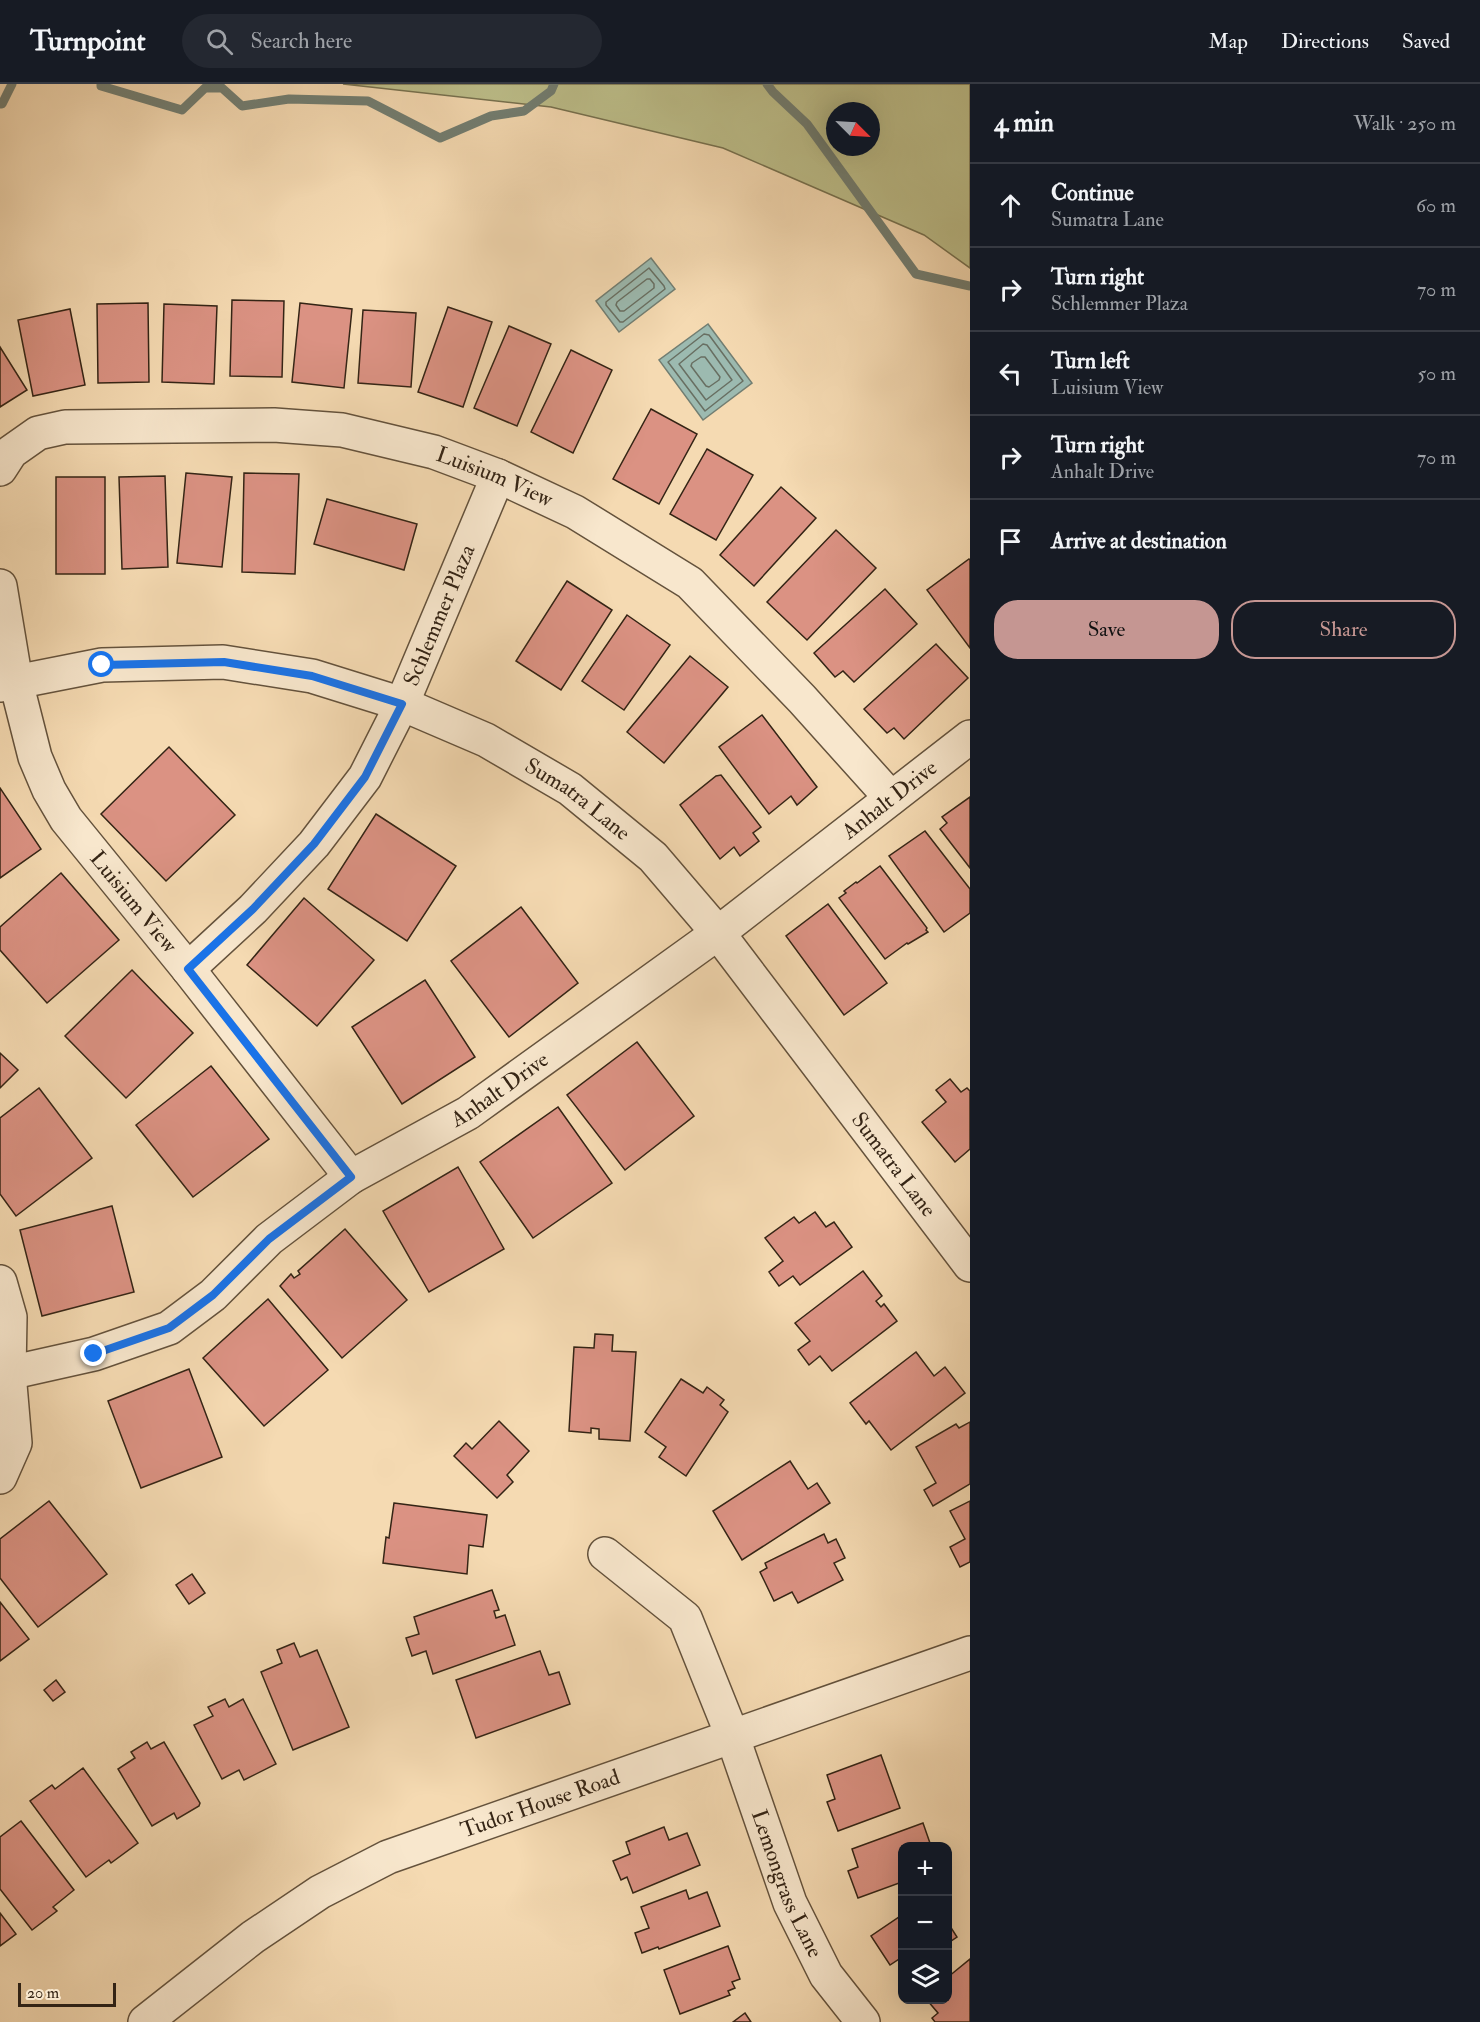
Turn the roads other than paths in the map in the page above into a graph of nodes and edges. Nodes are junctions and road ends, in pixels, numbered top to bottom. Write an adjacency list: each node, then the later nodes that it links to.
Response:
1 (0, 469): 2 (street, Luisium View)
2 (498, 476): 5 (street, Schlemmer Plaza); 7 (street, Luisium View)
3 (0, 586): 4 (street, Luisium View)
4 (8, 683): 5 (street, Sumatra Lane); 9 (street, Luisium View)
5 (402, 704): 8 (street, Sumatra Lane); 9 (street, Schlemmer Plaza)
6 (970, 737): 7 (street, Anhalt Drive)
7 (891, 798): 8 (street, Anhalt Drive)
8 (718, 933): 10 (street, Anhalt Drive); 11 (street, Sumatra Lane)
9 (188, 969): 10 (street, Luisium View)
10 (351, 1177): 13 (street, Anhalt Drive)
11 (970, 1264)
12 (0, 1282): 13 (street)
13 (4, 1375): 14 (street)
14 (0, 1477)
15 (604, 1554): 17 (street, Lemongrass Lane)
16 (970, 1653): 17 (street, Tudor House Road)
17 (732, 1735): 18 (street, Tudor House Road); 19 (street, Lemongrass Lane)
18 (145, 2022)
19 (863, 2022)

